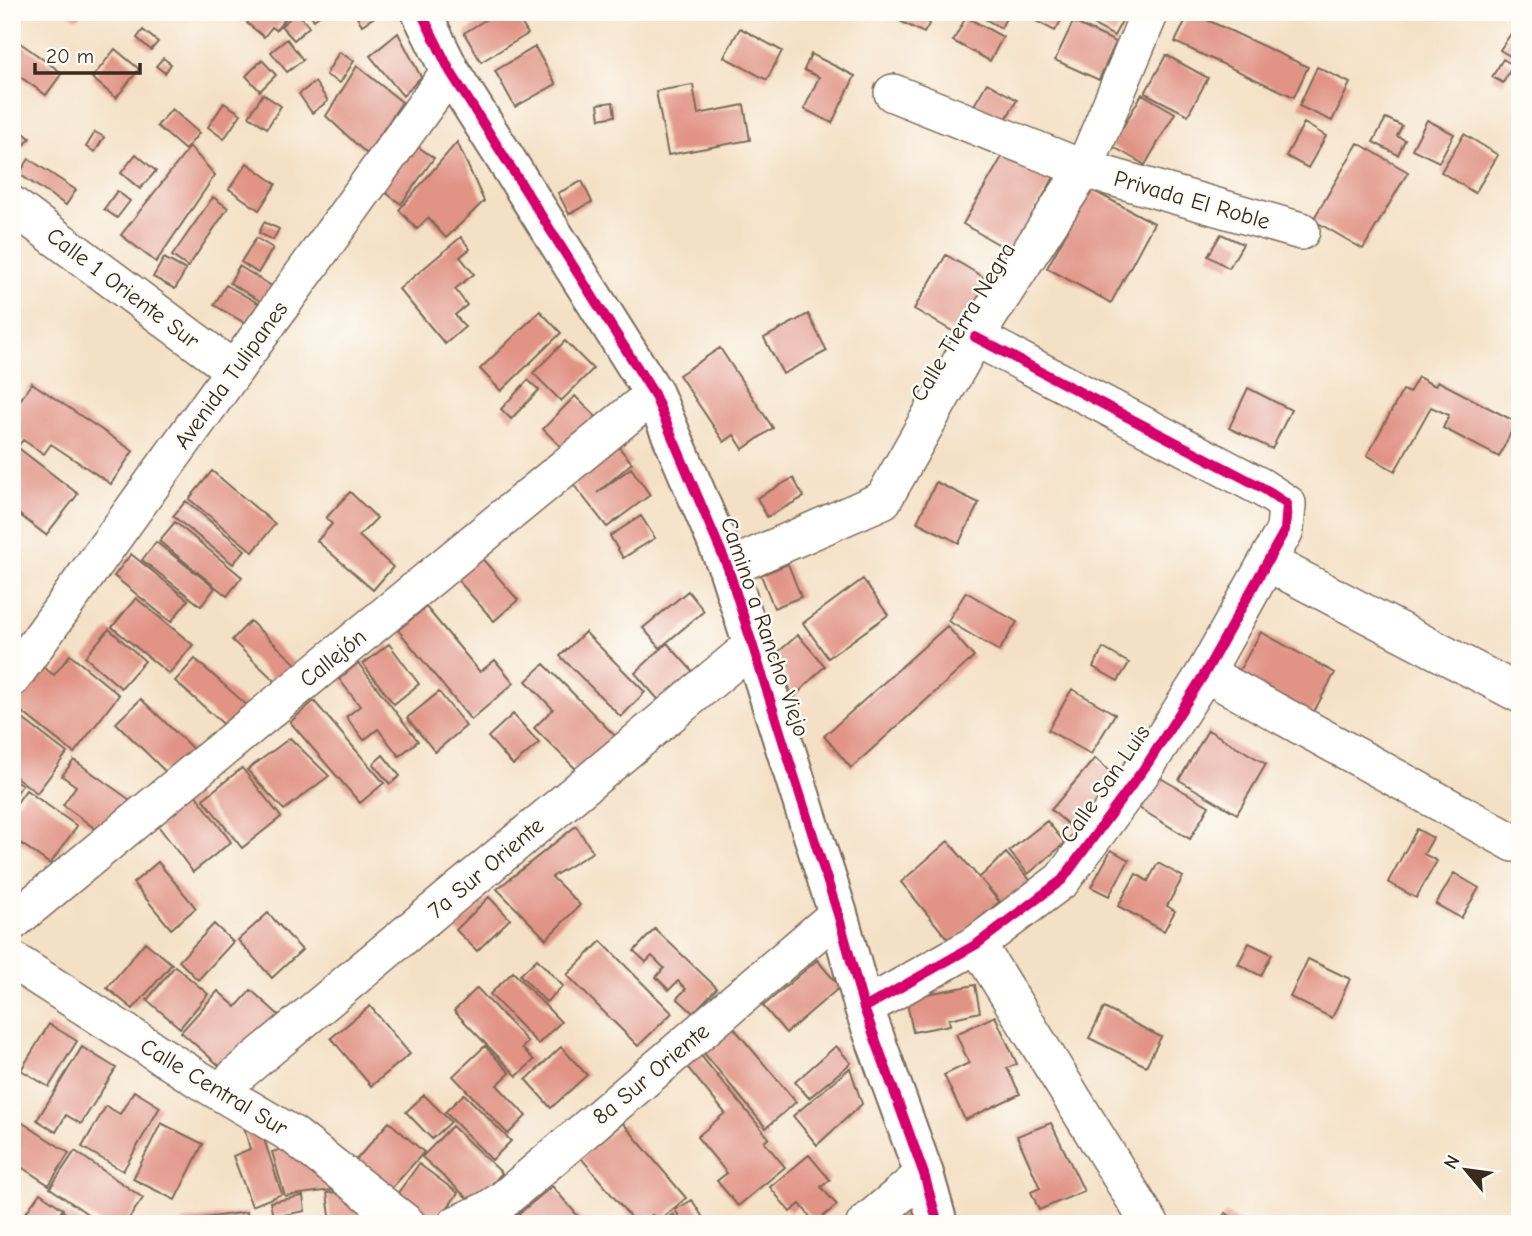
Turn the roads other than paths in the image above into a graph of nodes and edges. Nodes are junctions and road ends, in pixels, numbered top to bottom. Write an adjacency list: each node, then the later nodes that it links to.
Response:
1 (421, 12): 3 (street, Camino a Rancho Viejo)
2 (1150, 12): 5 (street, Calle Tierra Negra)
3 (450, 71): 9 (street, Avenida Tulipanes); 10 (street, Camino a Rancho Viejo)
4 (893, 93): 5 (street, Privada El Roble)
5 (1083, 169): 7 (street, Privada El Roble); 8 (street, Calle Tierra Negra)
6 (12, 205): 9 (street, Calle 1 Oriente Sur)
7 (1301, 231)
8 (975, 337): 11 (street, Calle San Luis); 12 (street, Calle Tierra Negra)
9 (234, 370): 15 (street, Avenida Tulipanes)
10 (654, 394): 12 (street, Camino a Rancho Viejo); 19 (street, Callejón)
11 (1267, 562): 14 (street, Calle San Luis); 16 (street)
12 (728, 568): 13 (street, Camino a Rancho Viejo)
13 (751, 648): 18 (street, Camino a Rancho Viejo); 23 (street, 7a Sur Oriente)
14 (1205, 673): 17 (street); 20 (street, Calle San Luis)
15 (12, 678)
16 (1520, 694)
17 (1514, 843)
18 (838, 914): 22 (street, Camino a Rancho Viejo); 26 (street, 8a Sur Oriente)
19 (12, 922)
20 (977, 944): 22 (street, Calle San Luis); 29 (street)
21 (12, 961): 23 (street, Calle Central Sur)
22 (864, 1007): 24 (street, Camino a Rancho Viejo)
23 (222, 1091): 25 (street, Calle Central Sur)
24 (924, 1174): 27 (street); 28 (street, Camino a Rancho Viejo)
25 (408, 1224)
26 (457, 1224)
27 (865, 1224)
28 (938, 1224)
29 (1150, 1224)

